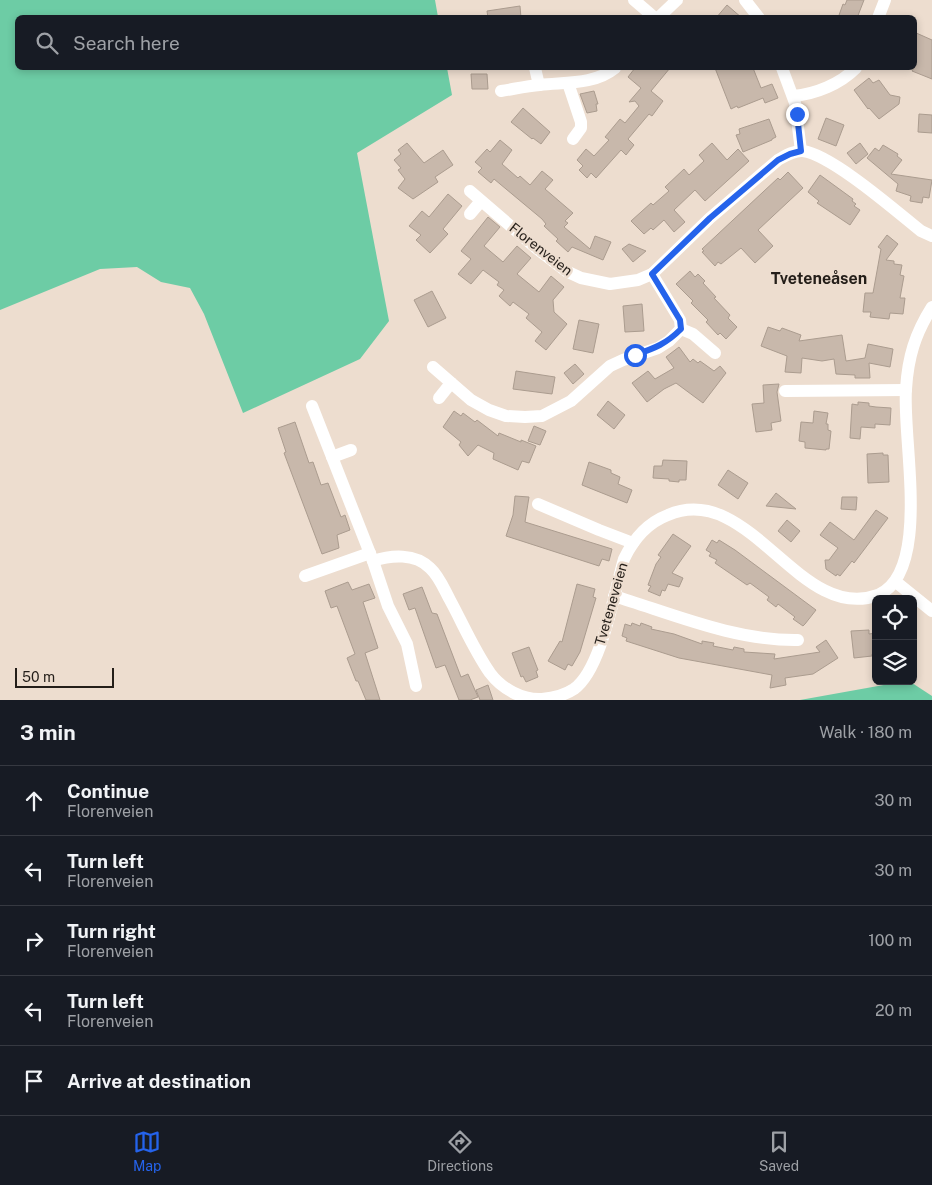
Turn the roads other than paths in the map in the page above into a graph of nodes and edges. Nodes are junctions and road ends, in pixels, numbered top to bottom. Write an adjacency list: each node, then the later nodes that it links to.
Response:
1 (634, 0): 5 (street)
2 (677, 0): 6 (street)
3 (745, 0): 7 (street)
4 (885, 0): 8 (street)
5 (653, 15)
6 (660, 15)
7 (758, 15)
8 (879, 15)
9 (536, 70): 14 (street)
10 (611, 70): 13 (street)
11 (783, 70): 16 (street)
12 (854, 70): 16 (street)
13 (568, 83): 14 (street); 17 (street)
14 (539, 85): 15 (street)
15 (501, 91)
16 (793, 96): 18 (street)
17 (573, 139)
18 (801, 151): 22 (street); 23 (street, Florenveien)
19 (470, 192): 20 (street, Florenveien)
20 (481, 201): 21 (street); 23 (street, Florenveien)
21 (470, 214)
22 (932, 236)
23 (652, 274): 25 (street)
24 (932, 307): 29 (street, Tveteneveien)
25 (681, 329): 26 (street); 28 (street)
26 (715, 353)
27 (433, 367): 28 (street)
28 (452, 383): 31 (street)
29 (906, 390): 30 (street); 39 (street, Tveteneveien)
30 (785, 391)
31 (439, 398)
32 (312, 406): 34 (street)
33 (351, 450): 34 (street)
34 (332, 457): 37 (street)
35 (538, 504): 36 (street)
36 (633, 542): 39 (street, Tveteneveien); 40 (street, Tveteneveien)
37 (371, 557): 38 (street, Tveteneveien); 40 (street, Tveteneveien); 43 (street)
38 (305, 576)
39 (896, 582): 41 (street)
40 (614, 596): 42 (street)
41 (932, 611)
42 (798, 640)
43 (416, 686)

